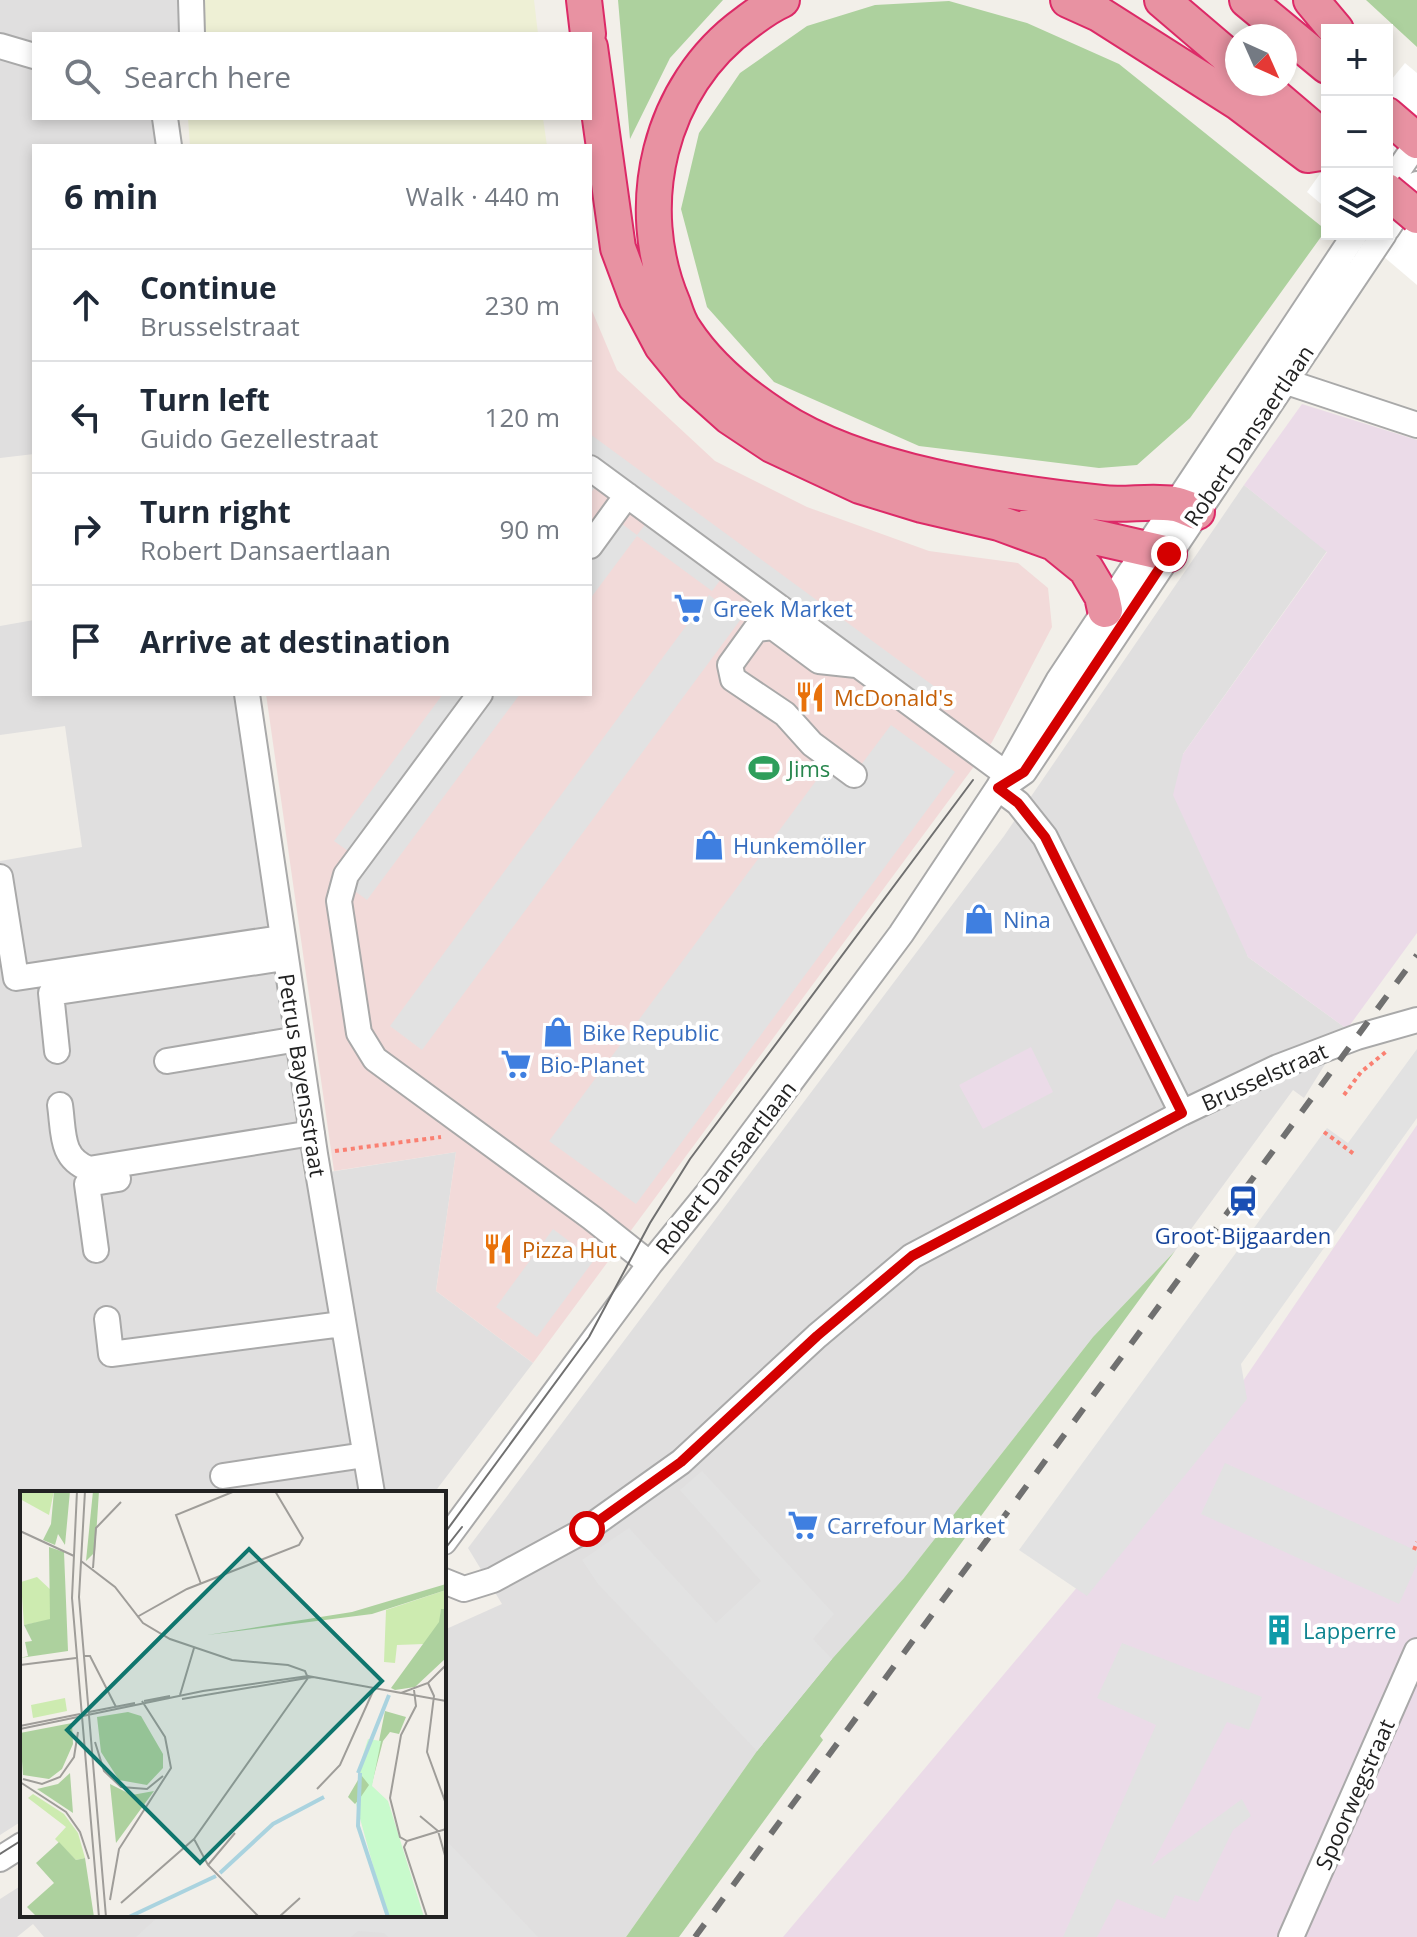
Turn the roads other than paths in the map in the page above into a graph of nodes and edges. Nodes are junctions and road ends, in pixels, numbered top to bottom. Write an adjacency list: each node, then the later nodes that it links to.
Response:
1 (191, 0): 10 (street)
2 (584, 0): 11 (highway)
3 (782, 0): 35 (highway)
4 (1068, 0): 8 (highway)
5 (1162, 0): 13 (highway)
6 (1247, 0): 16 (highway)
7 (1311, 0): 9 (highway)
8 (1087, 7): 23 (highway)
9 (1331, 24)
10 (192, 32)
11 (588, 32)
12 (0, 46): 14 (street)
13 (1225, 54)
14 (32, 55)
15 (592, 61): 36 (highway)
16 (1321, 61)
17 (1274, 96): 20 (highway)
18 (165, 120): 22 (street)
19 (1393, 120): 21 (highway)
20 (1321, 136)
21 (1417, 142): 24 (street)
22 (169, 144)
23 (1321, 153)
24 (1393, 180)
25 (1417, 184): 28 (street, Robert Dansaertlaan)
26 (1393, 194): 27 (highway, bridge)
27 (1417, 216)
28 (1393, 220)
29 (1352, 240): 31 (street, Robert Dansaertlaan)
30 (1379, 240): 31 (street, Robert Dansaertlaan)
31 (1274, 376): 32 (street); 35 (street, Robert Dansaertlaan)
32 (1417, 425)
33 (592, 469): 34 (street)
34 (627, 495): 37 (street); 40 (street)
35 (1186, 508): 38 (street, Robert Dansaertlaan)
36 (999, 523): 38 (highway); 39 (highway)
37 (592, 543)
38 (1158, 551): 39 (street, Robert Dansaertlaan); 44 (street, Robert Dansaertlaan)
39 (1105, 610): 44 (street, Robert Dansaertlaan)
40 (858, 665): 43 (street); 44 (street)
41 (247, 696): 46 (street, Petrus Bayensstraat)
42 (479, 696): 55 (street)
43 (854, 775)
44 (1006, 780): 52 (street); 55 (street, Robert Dansaertlaan)
45 (0, 877): 46 (street)
46 (283, 948): 48 (street, Petrus Bayensstraat); 49 (street)
47 (1414, 1021): 52 (street, Brusselstraat)
48 (298, 1039): 50 (street); 53 (street, Petrus Bayensstraat)
49 (57, 1051)
50 (167, 1061)
51 (60, 1105): 53 (street)
52 (1182, 1113): 62 (street, Brusselstraat)
53 (318, 1144): 54 (street); 57 (street, Petrus Bayensstraat)
54 (96, 1250)
55 (650, 1264): 61 (street, Robert Dansaertlaan)
56 (107, 1319): 57 (street)
57 (342, 1324): 58 (street, Petrus Bayensstraat)
58 (365, 1455): 59 (street); 60 (street, Petrus Bayensstraat)
59 (223, 1476)
60 (372, 1491)
61 (446, 1539)
62 (446, 1582)
63 (1417, 1651): 66 (street, Spoorwegstraat)
64 (20, 1846): 65 (street)
65 (0, 1859)
66 (1291, 1937)

